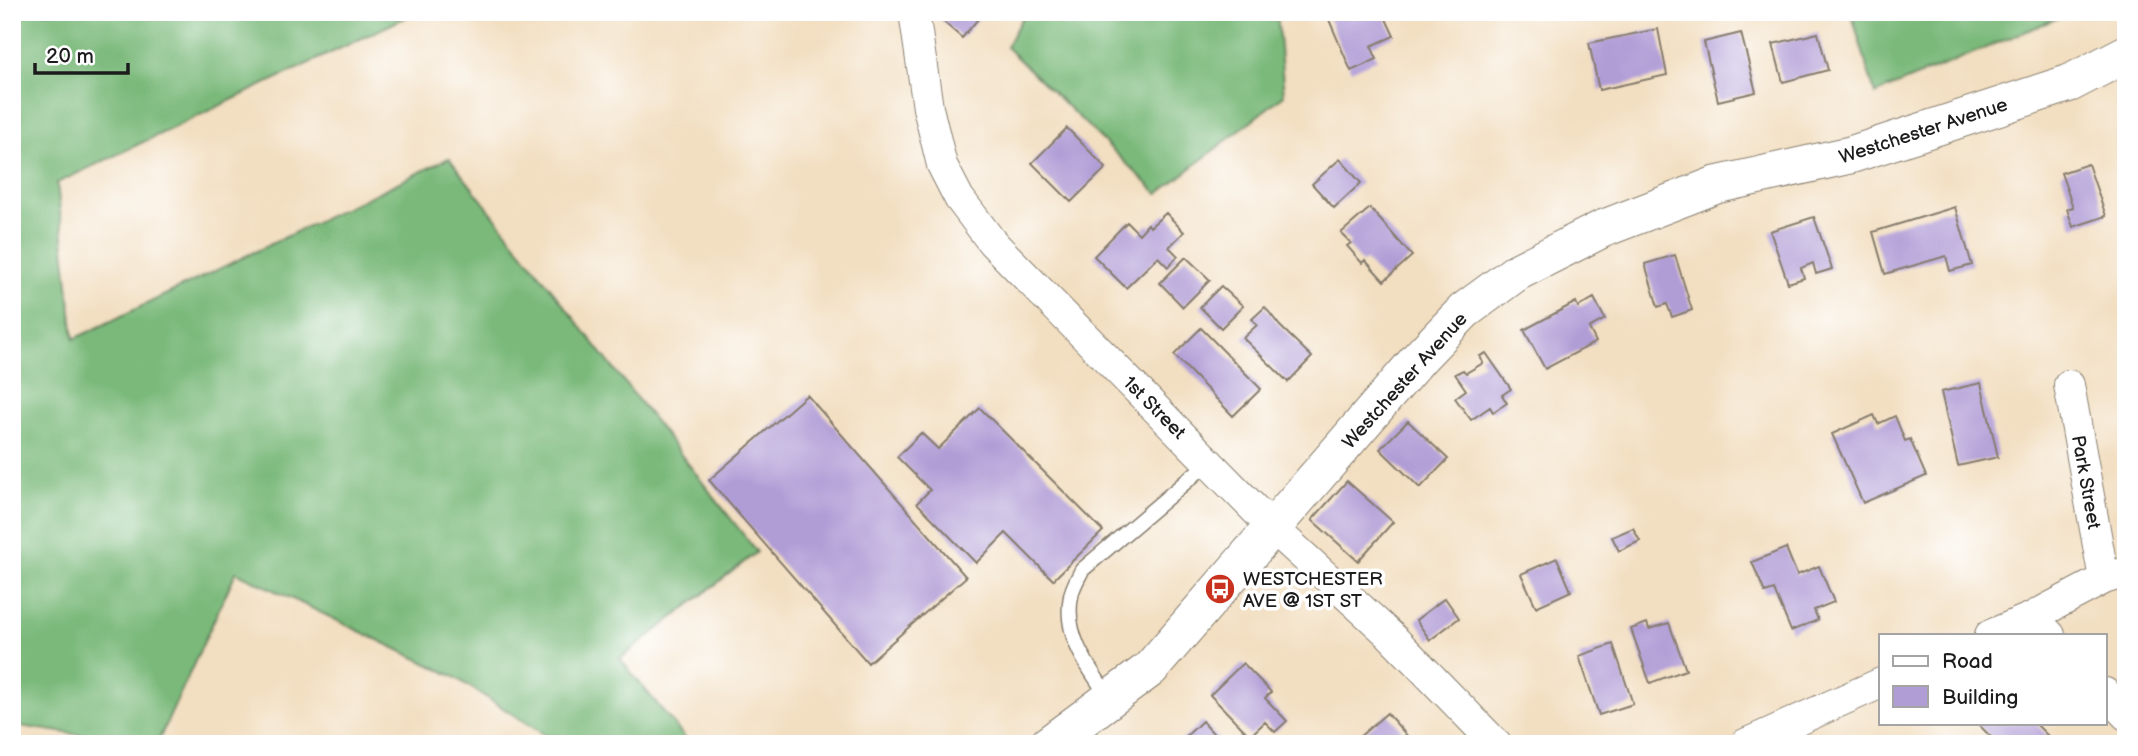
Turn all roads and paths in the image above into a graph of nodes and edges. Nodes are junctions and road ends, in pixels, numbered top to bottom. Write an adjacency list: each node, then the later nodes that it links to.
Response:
1 (914, 12): 4 (street, 1st Street)
2 (2126, 54): 5 (street, Westchester Avenue)
3 (2069, 385): 6 (street, Park Street)
4 (1209, 462): 5 (street, 1st Street); 11 (lane)
5 (1274, 529): 11 (street, Westchester Avenue); 14 (street, 1st Street)
6 (2115, 576): 7 (street)
7 (2041, 626): 8 (street)
8 (1996, 634)
9 (1879, 685): 15 (street)
10 (2106, 694): 12 (street)
11 (1110, 700): 13 (street, Westchester Avenue)
12 (2126, 715)
13 (1049, 744)
14 (1496, 744)
15 (1745, 744)

